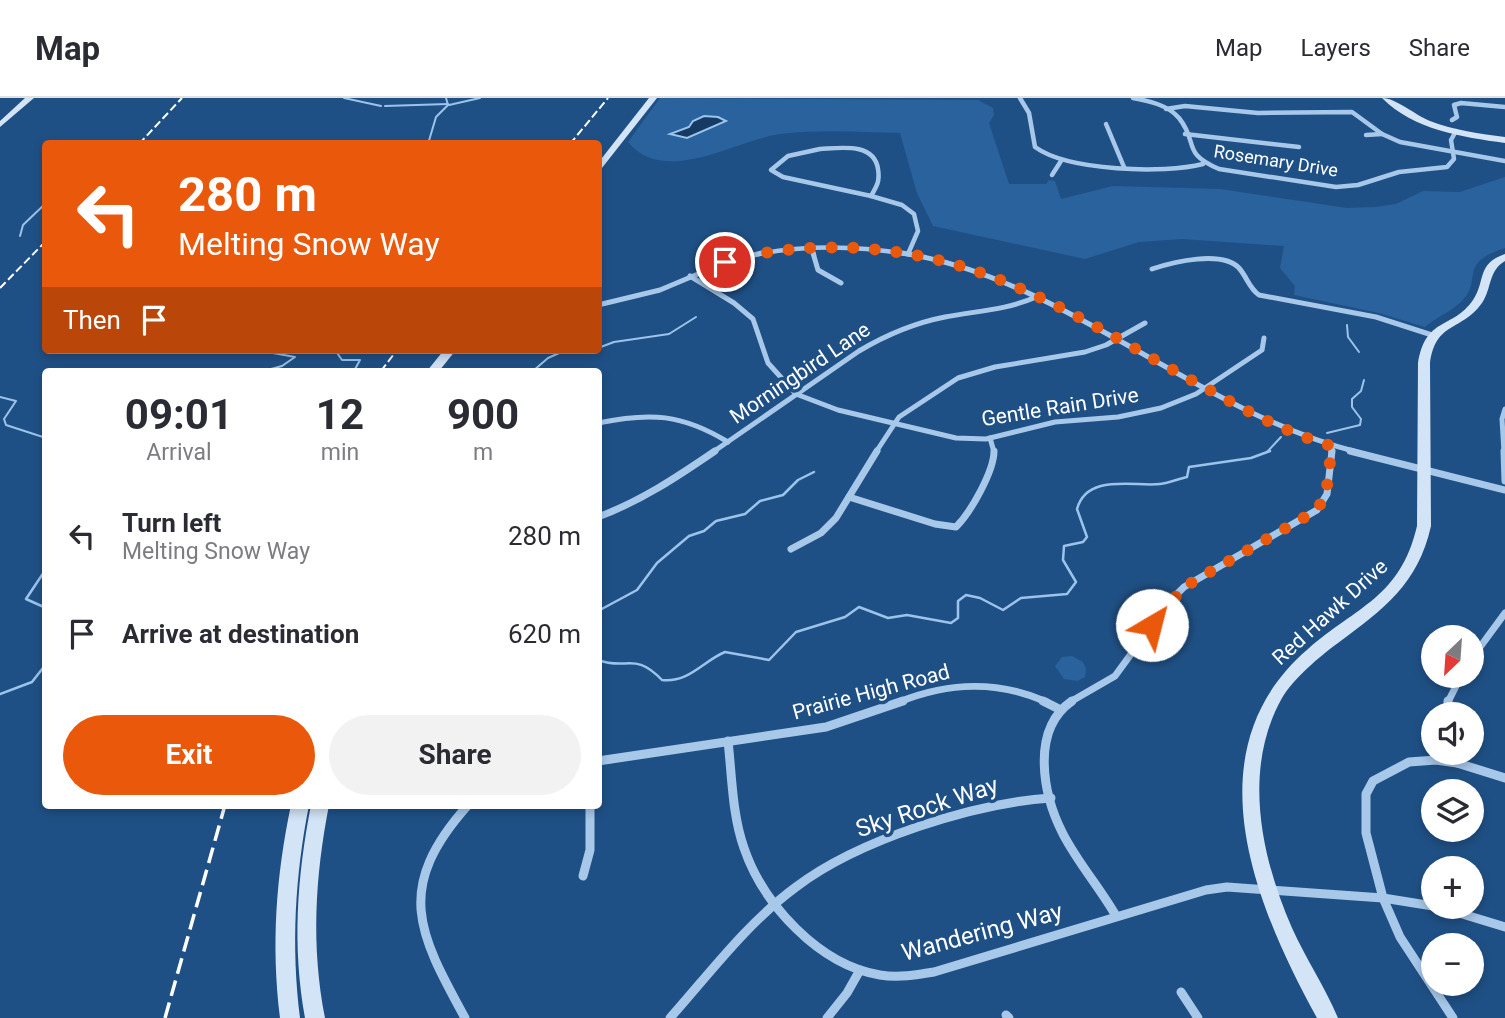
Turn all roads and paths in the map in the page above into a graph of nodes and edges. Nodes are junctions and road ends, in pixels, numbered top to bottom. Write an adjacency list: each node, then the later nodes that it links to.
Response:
1 (30, 98): 10 (street)
2 (653, 98): 21 (street)
3 (1020, 98): 18 (street)
4 (1133, 98): 7 (street)
5 (1386, 98): 11 (street)
6 (1505, 107): 8 (street)
7 (1166, 109): 12 (street, Rosemary Drive); 13 (street)
8 (1452, 120)
9 (1106, 124): 22 (street)
10 (0, 125)
11 (1456, 131): 15 (street); 17 (street)
12 (1185, 134): 16 (street); 20 (street, Rosemary Drive)
13 (1382, 134): 14 (street); 17 (street)
14 (1366, 135)
15 (1505, 141)
16 (1299, 147)
17 (1453, 153): 19 (street); 20 (street, Rosemary Drive)
18 (1061, 161): 22 (street); 23 (street)
19 (1505, 161)
20 (1203, 164): 22 (street)
21 (602, 165)
22 (1124, 167)
23 (1052, 175)
24 (871, 195): 24 (street); 26 (street)
25 (812, 248): 26 (street); 29 (street); 30 (street)
26 (908, 254): 31 (street)
27 (1505, 257): 34 (street)
28 (1152, 269): 34 (street)
29 (690, 276): 32 (street); 42 (street, Gentle Rain Drive)
30 (841, 283)
31 (1036, 297): 36 (street); 42 (street, Morningbird Lane)
32 (602, 304)
33 (1144, 323): 36 (street)
34 (1432, 335): 50 (street, Red Hawk Drive)
35 (1264, 338): 41 (street, Gentle Rain Drive)
36 (1117, 340): 41 (street); 45 (street)
37 (447, 354): 39 (street)
38 (457, 354): 40 (street)
39 (435, 368)
40 (445, 368)
41 (1206, 388): 46 (street, Gentle Rain Drive); 48 (street)
42 (796, 394): 45 (street, Gentle Rain Drive); 47 (street, Morningbird Lane)
43 (1505, 409): 49 (street)
44 (602, 422): 47 (street)
45 (892, 425): 46 (street, Gentle Rain Drive); 53 (street)
46 (990, 438): 53 (street)
47 (728, 442): 54 (street, Morningbird Lane)
48 (1332, 446): 50 (street); 58 (street)
49 (1504, 451): 51 (street)
50 (1424, 470): 52 (street); 70 (street, Red Hawk Drive)
51 (1505, 481)
52 (1505, 491)
53 (849, 497): 55 (street)
54 (602, 516)
55 (791, 549)
56 (1505, 612): 57 (street)
57 (1484, 642)
58 (1061, 710): 59 (street, Prairie High Road); 64 (street)
59 (728, 741): 60 (street); 72 (street, Wandering Way)
60 (602, 760)
61 (1421, 761): 71 (street)
62 (1473, 765): 63 (street)
63 (1505, 778)
64 (1051, 798): 72 (street, Sky Rock Way); 74 (street)
65 (299, 809): 79 (street)
66 (319, 809): 80 (street)
67 (465, 809): 81 (street)
68 (590, 809): 69 (street)
69 (583, 876)
70 (1266, 890): 71 (street, Wandering Way); 74 (street, Wandering Way); 85 (street, Red Hawk Drive)
71 (1384, 898): 73 (street, Wandering Way); 86 (street)
72 (775, 904): 77 (street, Wandering Way); 82 (street, Sky Rock Way)
73 (1421, 904)
74 (1116, 916): 77 (street, Wandering Way)
75 (1483, 919): 76 (street, Wandering Way)
76 (1505, 927)
77 (860, 970): 83 (street)
78 (1181, 992): 84 (street)
79 (290, 1018)
80 (315, 1018)
81 (465, 1018)
82 (670, 1018)
83 (827, 1018)
84 (1198, 1018)
85 (1328, 1018)
86 (1453, 1018)

